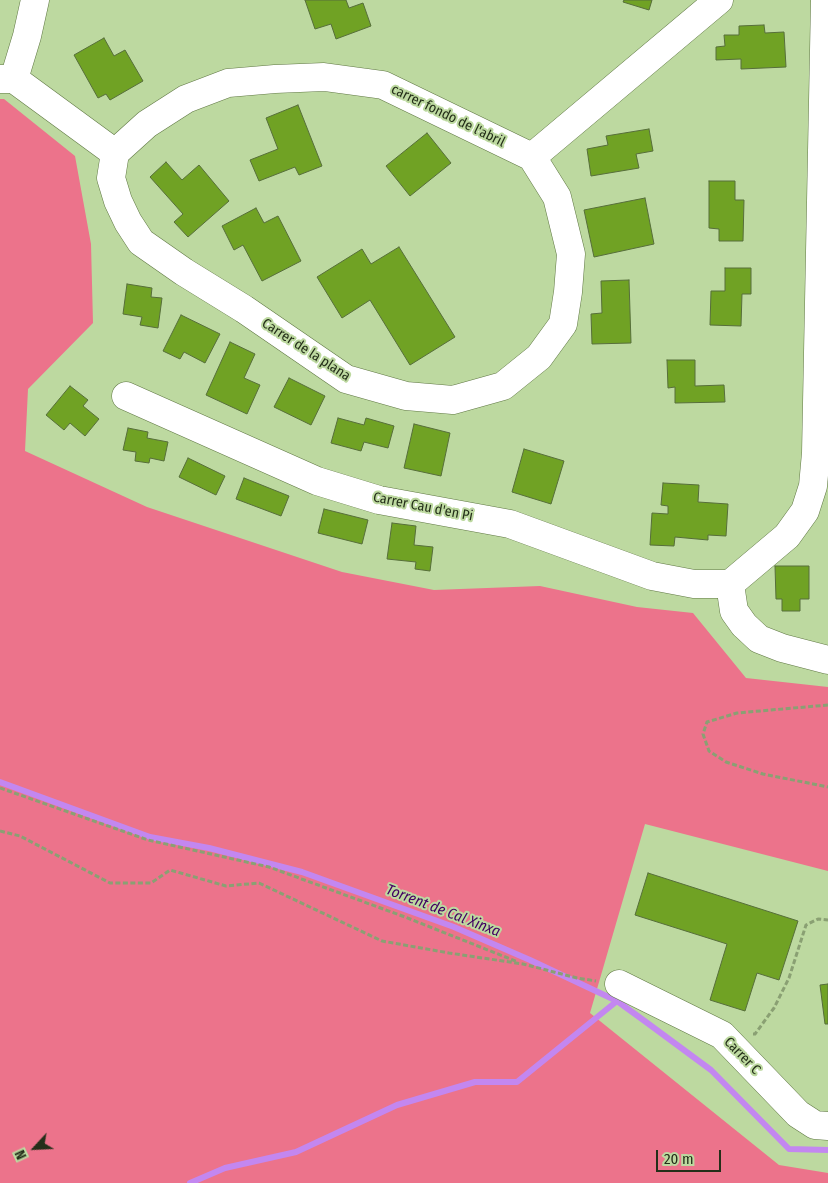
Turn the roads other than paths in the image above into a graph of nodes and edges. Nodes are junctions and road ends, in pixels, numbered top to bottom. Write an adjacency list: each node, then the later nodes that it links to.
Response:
1 (35, 0): 4 (street)
2 (719, 0): 6 (street)
3 (825, 0): 8 (street)
4 (7, 79): 5 (street)
5 (115, 153): 6 (street, carrer fondo de l'abril); 6 (street, Carrer de la plana)
6 (532, 157)
7 (126, 396): 8 (street, Carrer Cau d'en Pi)
8 (730, 584): 9 (street)
9 (828, 660)
10 (618, 984): 11 (street, Carrer C)
11 (828, 1126)

